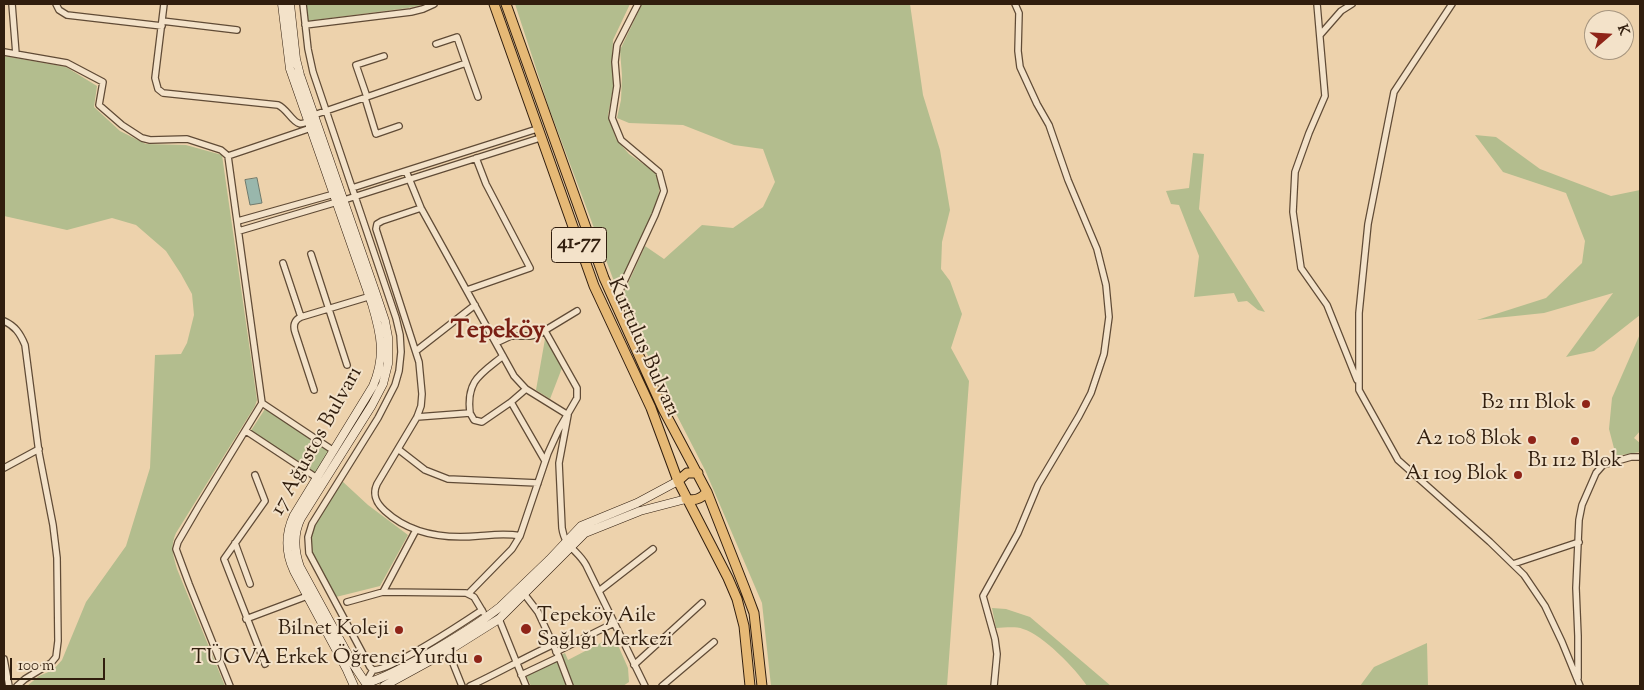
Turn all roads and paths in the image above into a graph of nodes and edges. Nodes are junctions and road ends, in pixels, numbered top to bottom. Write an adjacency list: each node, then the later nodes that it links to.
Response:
1 (12, 4): 21 (street)
2 (56, 4): 15 (street)
3 (164, 4): 15 (street)
4 (282, 4): 27 (main road, 17 Ağustos Bulvarı)
5 (290, 4): 27 (main road, 17 Ağustos Bulvarı)
6 (303, 4): 16 (street)
7 (434, 4): 16 (street)
8 (494, 4): 29 (highway, Kurtuluş Bulvarı / 41-77)
9 (506, 4): 47 (highway, Kurtuluş Bulvarı / 41-77)
10 (638, 4): 47 (street)
11 (1015, 4): 125 (street)
12 (1317, 4): 18 (street)
13 (1352, 4): 18 (street)
14 (1452, 4): 58 (street)
15 (162, 24): 17 (street); 27 (street)
16 (305, 25): 26 (street)
17 (237, 30)
18 (1320, 35): 58 (street)
19 (436, 44): 23 (street)
20 (4, 52): 21 (street)
21 (16, 54): 31 (street)
22 (384, 56): 25 (street)
23 (466, 63): 24 (street); 25 (street)
24 (478, 97)
25 (366, 98): 26 (street); 28 (street)
26 (326, 111): 27 (street); 36 (street)
27 (311, 122): 31 (street); 37 (main road, 17 Ağustos Bulvarı); 39 (main road, 17 Ağustos Bulvarı)
28 (399, 126)
29 (539, 133): 30 (street); 32 (street); 76 (highway, Kurtuluş Bulvarı / 41-77)
30 (467, 152): 33 (street); 34 (street)
31 (228, 156): 41 (street)
32 (476, 158): 33 (street); 45 (street)
33 (469, 160): 35 (street)
34 (406, 171): 35 (street); 36 (street)
35 (409, 180): 38 (street); 40 (street)
36 (352, 188): 38 (street)
37 (334, 194): 39 (main road, 17 Ağustos Bulvarı); 41 (street)
38 (355, 197): 39 (street); 108 (street)
39 (340, 201): 42 (street); 46 (main road, 17 Ağustos Bulvarı)
40 (421, 208): 45 (street); 55 (street)
41 (238, 221): 42 (street)
42 (239, 231): 62 (street)
43 (311, 254): 49 (street)
44 (283, 263): 51 (street)
45 (467, 290): 48 (street)
46 (372, 295): 49 (street); 69 (main road, 17 Ağustos Bulvarı); 91 (main road, 17 Ağustos Bulvarı)
47 (614, 303): 73 (highway, Kurtuluş Bulvarı / 41-77)
48 (475, 305): 54 (street); 55 (street)
49 (328, 308): 51 (street); 57 (street)
50 (577, 311): 53 (street)
51 (301, 317): 60 (street)
52 (5, 323): 67 (street)
53 (546, 330): 54 (street); 64 (street)
54 (496, 343): 56 (street)
55 (416, 351): 65 (street)
56 (503, 356): 59 (street); 63 (street)
57 (347, 365)
58 (1359, 384): 86 (street)
59 (526, 389): 61 (street); 64 (street)
60 (314, 390)
61 (510, 402): 63 (street); 71 (street)
62 (262, 403): 66 (street); 69 (street)
63 (470, 413): 65 (street)
64 (568, 415): 71 (street); 84 (street)
65 (417, 417): 68 (street)
66 (246, 431): 75 (street); 114 (street)
67 (39, 449): 72 (street); 113 (street)
68 (398, 449): 77 (street); 80 (street)
69 (334, 451): 75 (main road, 17 Ağustos Bulvarı)
70 (1640, 457): 82 (street)
71 (545, 461): 77 (street)
72 (4, 468)
73 (698, 473): 76 (highway); 78 (highway)
74 (255, 474): 83 (street)
75 (317, 478): 91 (main road, 17 Ağustos Bulvarı)
76 (678, 481): 79 (highway); 84 (main road)
77 (538, 483): 81 (street)
78 (707, 492): 79 (highway); 124 (highway)
79 (686, 499): 84 (main road); 123 (highway)
80 (416, 530): 81 (street); 89 (street)
81 (520, 536): 90 (street)
82 (1579, 542): 86 (street); 111 (street)
83 (235, 543): 87 (street); 97 (street)
84 (568, 544): 88 (street); 92 (main road); 96 (main road)
85 (653, 549): 88 (street)
86 (1513, 564): 111 (street)
87 (250, 584)
88 (599, 591): 99 (street)
89 (383, 592): 90 (street); 93 (street)
90 (469, 593): 95 (street)
91 (310, 594): 97 (street); 110 (main road, 17 Ağustos Bulvarı); 115 (main road, 17 Ağustos Bulvarı)
92 (525, 595): 98 (main road); 101 (street)
93 (347, 602)
94 (702, 603): 107 (street)
95 (482, 610): 96 (street); 108 (street)
96 (487, 618): 110 (main road)
97 (246, 619): 106 (street)
98 (499, 619): 102 (main road); 105 (street)
99 (614, 623): 103 (street); 107 (street)
100 (714, 642): 122 (street)
101 (552, 645): 103 (street); 105 (street)
102 (448, 651): 116 (main road); 117 (street)
103 (558, 654): 109 (street); 120 (street)
104 (4, 659): 112 (street)
105 (516, 661): 109 (street); 118 (street)
106 (265, 664)
107 (634, 665): 121 (street)
108 (373, 670): 110 (street)
109 (521, 675): 119 (street)
110 (367, 683): 115 (main road)
111 (1578, 685)
112 (9, 686)
113 (17, 686)
114 (230, 686)
115 (354, 686)
116 (384, 686)
117 (462, 686)
118 (470, 686)
119 (526, 686)
120 (570, 686)
121 (644, 686)
122 (662, 686)
123 (750, 686)
124 (762, 686)
125 (994, 686)

